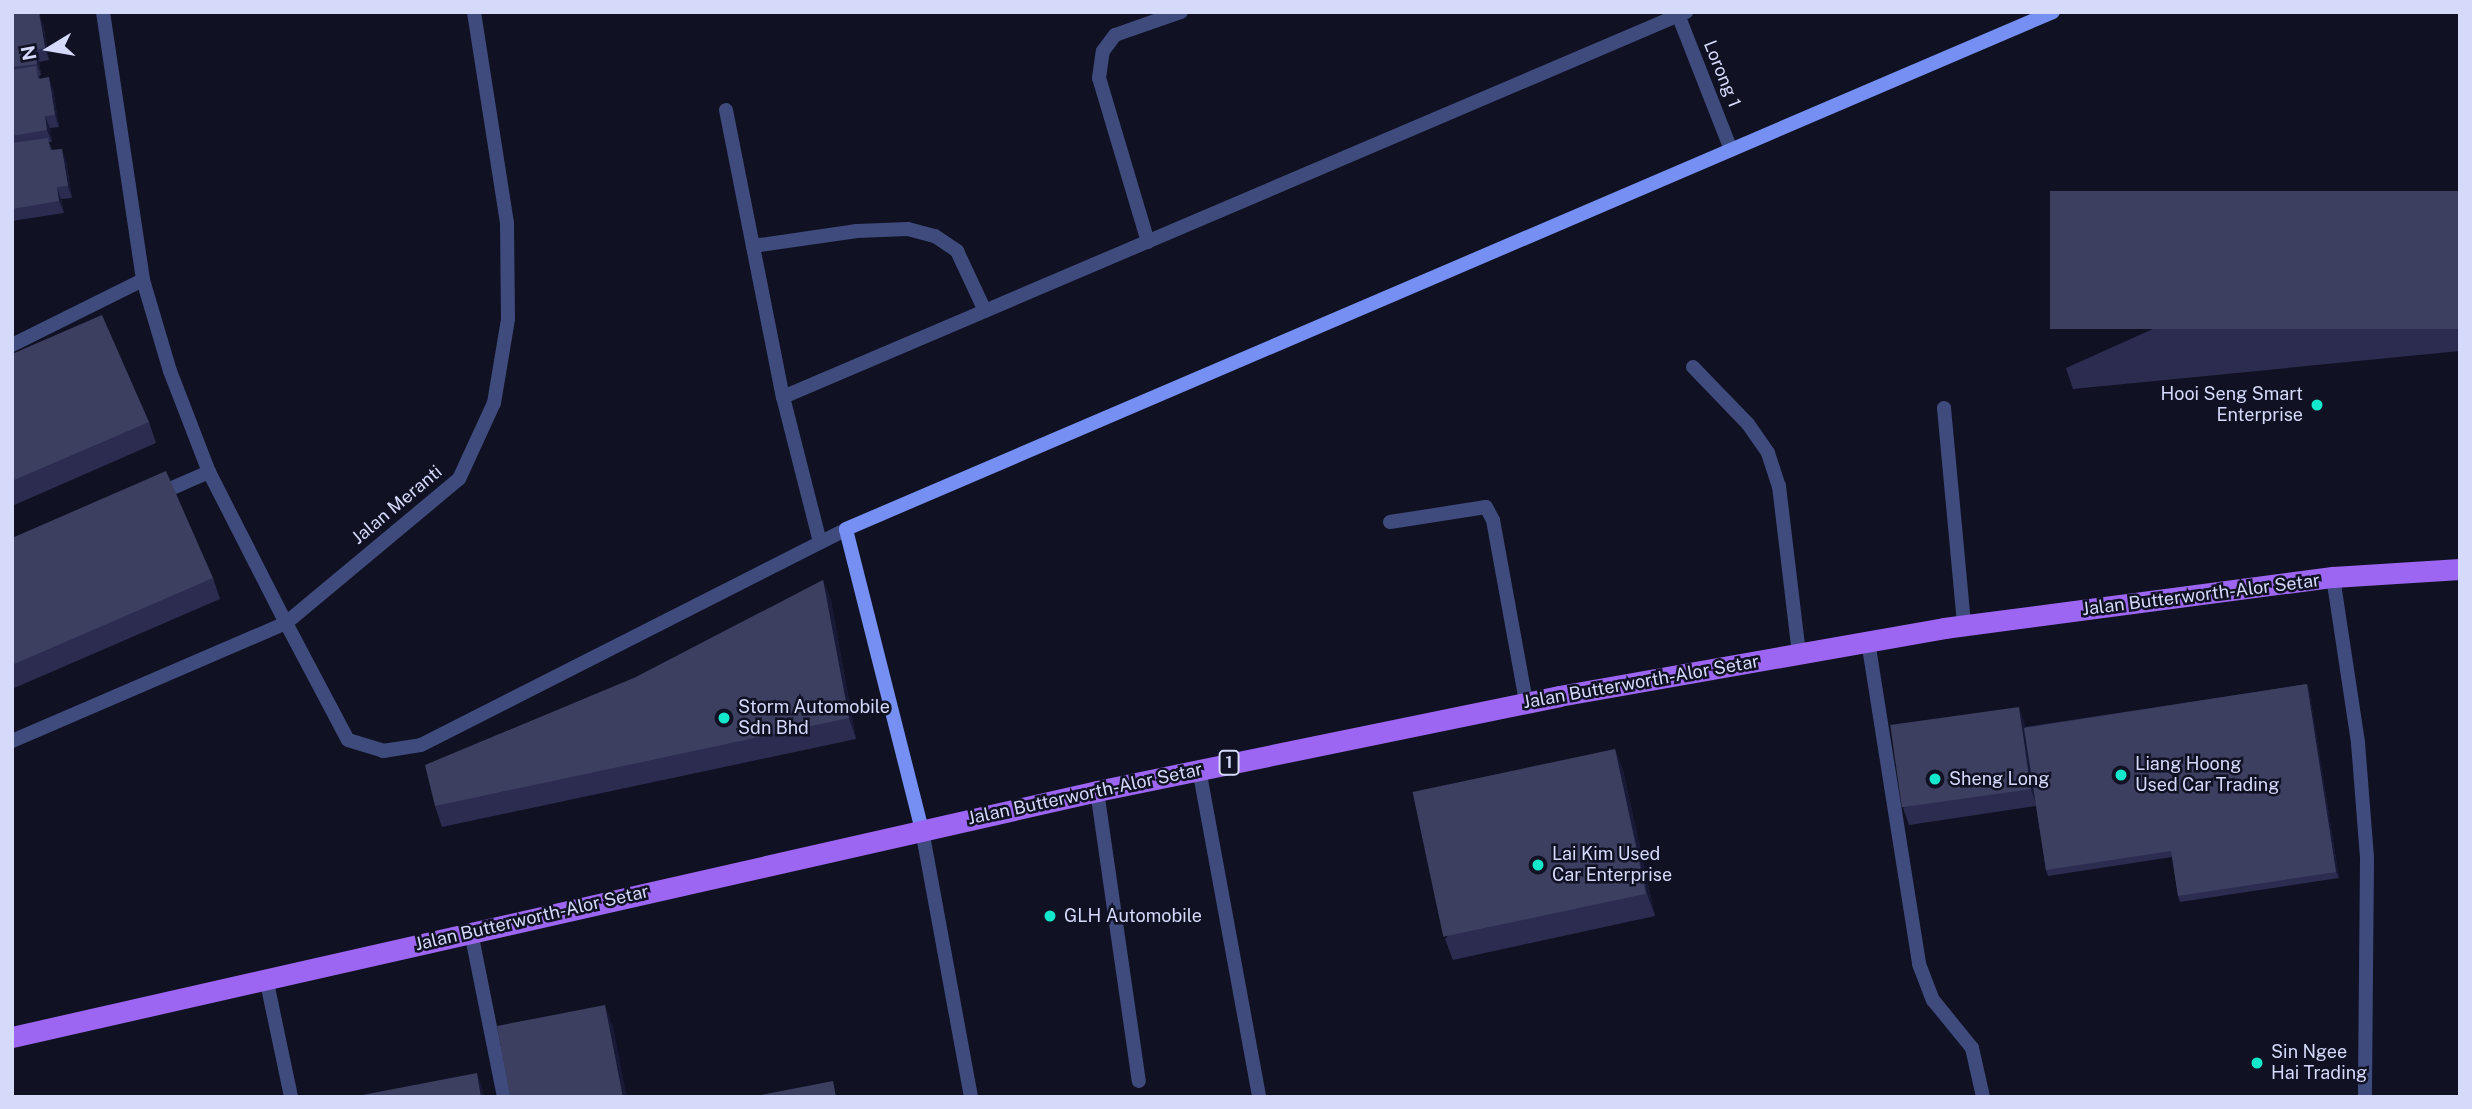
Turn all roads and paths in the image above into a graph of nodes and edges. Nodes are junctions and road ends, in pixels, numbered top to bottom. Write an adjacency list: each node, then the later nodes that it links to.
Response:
1 (103, 12): 10 (street)
2 (474, 12): 23 (street, Jalan Meranti)
3 (1180, 12): 8 (street)
4 (2053, 12): 7 (street)
5 (1680, 13): 7 (street, Lorong 1); 8 (street)
6 (726, 110): 9 (street)
7 (1731, 150): 19 (street)
8 (1148, 242): 11 (street)
9 (753, 246): 11 (street); 14 (street)
10 (143, 280): 12 (street); 16 (street)
11 (985, 311): 14 (street)
12 (12, 345)
13 (1693, 367): 26 (street)
14 (783, 397): 20 (street)
15 (1944, 408): 24 (street)
16 (209, 472): 17 (street); 23 (street)
17 (135, 504)
18 (1390, 522): 27 (street)
19 (846, 529): 20 (street); 31 (street)
20 (820, 542): 23 (street)
21 (2460, 569): 22 (main road, Jalan Butterworth-Alor Setar / 1)
22 (2333, 578): 24 (main road, Jalan Butterworth-Alor Setar / 1); 41 (street)
23 (286, 623): 28 (street, Jalan Meranti)
24 (1964, 625): 25 (main road, Jalan Butterworth-Alor Setar / 1)
25 (1868, 641): 26 (main road, Jalan Butterworth-Alor Setar / 1); 40 (street)
26 (1799, 653): 27 (main road, Jalan Butterworth-Alor Setar / 1)
27 (1526, 702): 29 (main road, Jalan Butterworth-Alor Setar / 1)
28 (12, 741)
29 (1199, 769): 30 (main road, Jalan Butterworth-Alor Setar / 1); 39 (street)
30 (1097, 791): 31 (main road, Jalan Butterworth-Alor Setar / 1); 35 (street)
31 (922, 830): 32 (main road, Jalan Butterworth-Alor Setar / 1); 38 (street)
32 (471, 932): 33 (main road, Jalan Butterworth-Alor Setar / 1); 37 (street)
33 (267, 978): 34 (main road, Jalan Butterworth-Alor Setar / 1); 36 (street)
34 (12, 1037)
35 (1139, 1081)
36 (291, 1097)
37 (504, 1097)
38 (971, 1097)
39 (1259, 1097)
40 (1983, 1097)
41 (2365, 1097)

